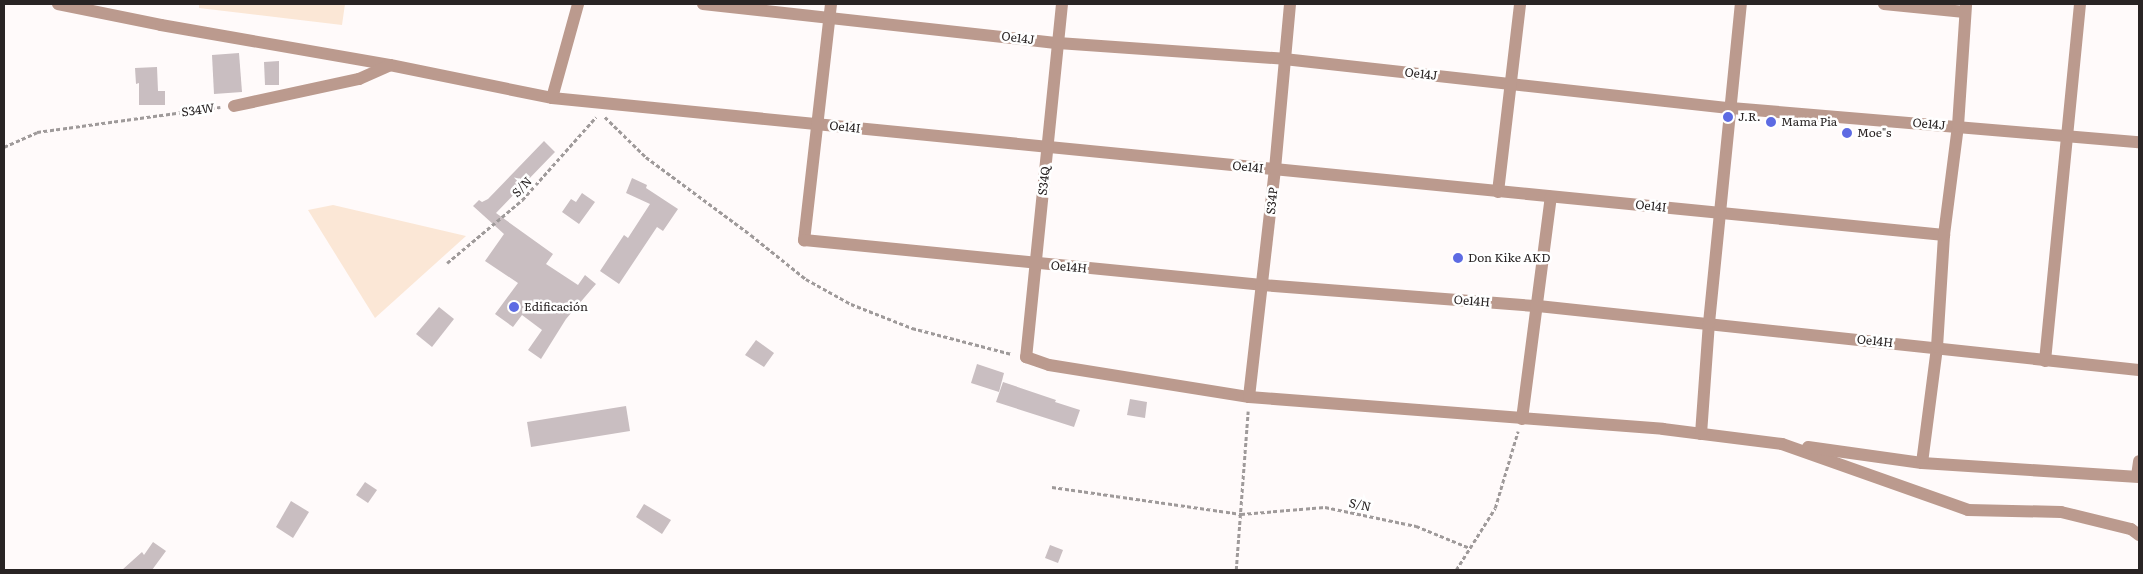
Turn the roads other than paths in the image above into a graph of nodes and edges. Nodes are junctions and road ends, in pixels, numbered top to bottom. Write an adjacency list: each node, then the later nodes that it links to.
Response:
1 (58, 4): 14 (street, Oe14I)
2 (578, 4): 16 (street)
3 (703, 4): 11 (street, Oe14J)
4 (1062, 4): 12 (street, S34Q)
5 (1290, 4): 13 (street, S34P)
6 (1520, 4): 15 (street)
7 (1741, 4): 18 (street)
8 (1884, 4): 10 (street)
9 (2080, 4): 21 (street)
10 (1965, 8): 20 (street)
11 (830, 10): 12 (street, Oe14J); 19 (street)
12 (1058, 43): 13 (street, Oe14J); 23 (street, S34Q)
13 (1284, 59): 15 (street, Oe14J); 24 (street, S34P)
14 (390, 65): 16 (street, Oe14I); 17 (street)
15 (1511, 84): 18 (street, Oe14J); 25 (street)
16 (552, 98): 19 (street, Oe14I)
17 (234, 106)
18 (1731, 108): 20 (street, Oe14J); 27 (street)
19 (817, 124): 23 (street, Oe14I); 29 (street, Oe14H)
20 (1958, 126): 21 (street, Oe14J); 28 (street)
21 (2067, 137): 22 (street, Oe14J); 34 (street)
22 (2139, 142)
23 (1047, 147): 24 (street, Oe14I); 29 (street, S34Q)
24 (1275, 169): 25 (street, Oe14I); 30 (street, S34P)
25 (1498, 192): 26 (street, Oe14I)
26 (1551, 197): 27 (street, Oe14I); 31 (street)
27 (1721, 213): 28 (street, Oe14I); 32 (street)
28 (1944, 235): 33 (street)
29 (1035, 264): 30 (street, Oe14H); 36 (street, S34Q)
30 (1262, 285): 31 (street, Oe14H); 36 (street, S34P)
31 (1538, 306): 32 (street, Oe14H); 37 (street)
32 (1709, 323): 33 (street, Oe14H); 38 (street)
33 (1937, 347): 34 (street, Oe14H); 41 (street)
34 (2045, 361): 35 (street, Oe14H)
35 (2139, 370)
36 (1249, 397): 37 (street)
37 (1522, 419): 38 (street)
38 (1701, 434): 39 (street)
39 (1782, 444): 41 (street); 43 (street)
40 (2139, 461): 42 (street)
41 (1922, 463): 42 (street)
42 (2138, 476)
43 (2139, 535)

